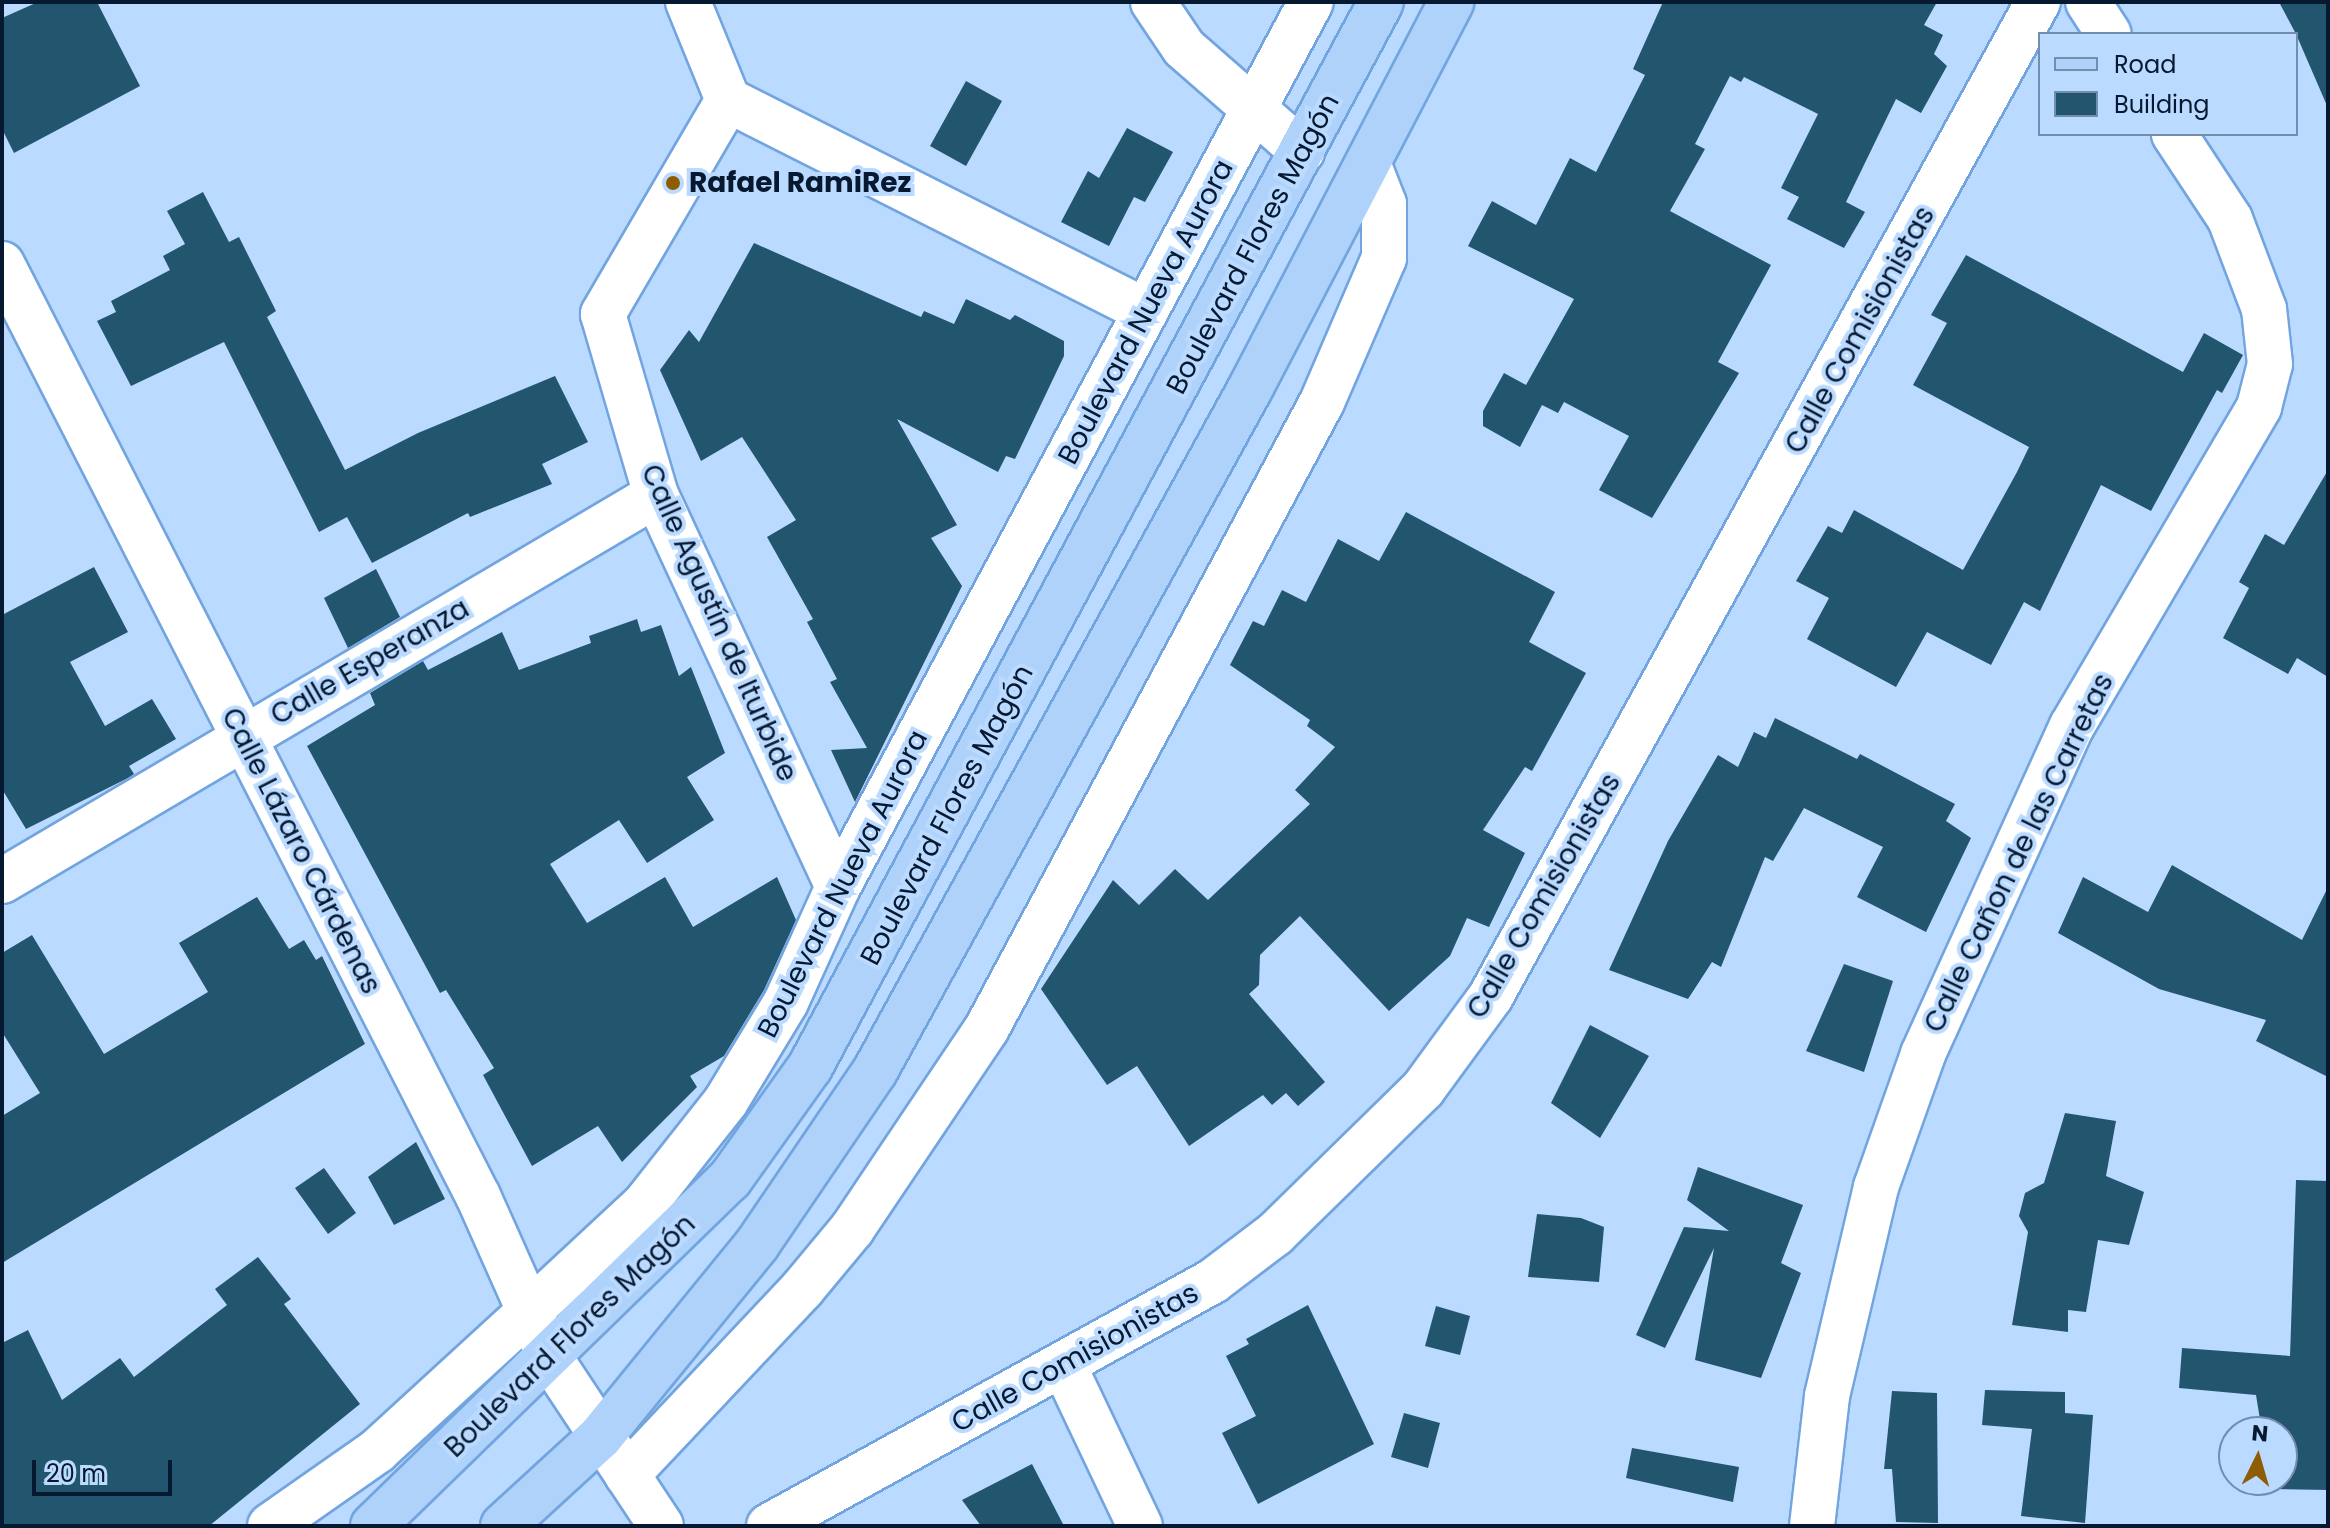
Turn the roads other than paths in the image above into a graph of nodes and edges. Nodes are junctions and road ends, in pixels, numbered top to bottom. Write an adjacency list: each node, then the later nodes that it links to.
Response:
1 (688, 2): 9 (street)
2 (1153, 2): 10 (street)
3 (1311, 2): 10 (street, Boulevard Nueva Aurora)
4 (1381, 2): 12 (main road, Boulevard Flores Magón)
5 (1451, 2): 13 (main road, Boulevard Flores Magón)
6 (2038, 2): 22 (street, Calle Comisionistas)
7 (2088, 2): 8 (street)
8 (2108, 32)
9 (728, 100): 15 (street); 16 (street, Calle Agustín de Iturbide)
10 (1253, 113): 12 (street); 15 (street, Boulevard Nueva Aurora)
11 (2175, 136): 31 (street, Calle Cañon de las Carretas)
12 (1302, 151): 21 (main road, Boulevard Flores Magón)
13 (1368, 163): 23 (main road, Boulevard Flores Magón); 24 (street)
14 (2, 264): 17 (street, Calle Lázaro Cárdenas)
15 (1146, 311): 19 (street, Boulevard Nueva Aurora)
16 (656, 495): 17 (street, Calle Esperanza); 19 (street, Calle Agustín de Iturbide)
17 (242, 737): 18 (street, Calle Esperanza); 20 (street, Calle Lázaro Cárdenas)
18 (2, 881)
19 (838, 887): 20 (street, Boulevard Nueva Aurora)
20 (531, 1310): 21 (street, Calle Lázaro Cárdenas); 25 (street, Boulevard Nueva Aurora)
21 (550, 1358): 23 (street, Calle Lázaro Cárdenas); 26 (main road, Boulevard Flores Magón)
22 (1064, 1366): 29 (street, Calle Comisionistas); 30 (street)
23 (600, 1437): 24 (street, Calle Lázaro Cárdenas); 27 (main road, Boulevard Flores Magón)
24 (627, 1475): 28 (street, Calle Lázaro Cárdenas)
25 (270, 1526)
26 (373, 1526)
27 (503, 1526)
28 (661, 1526)
29 (769, 1526)
30 (1140, 1526)
31 (1812, 1526)

